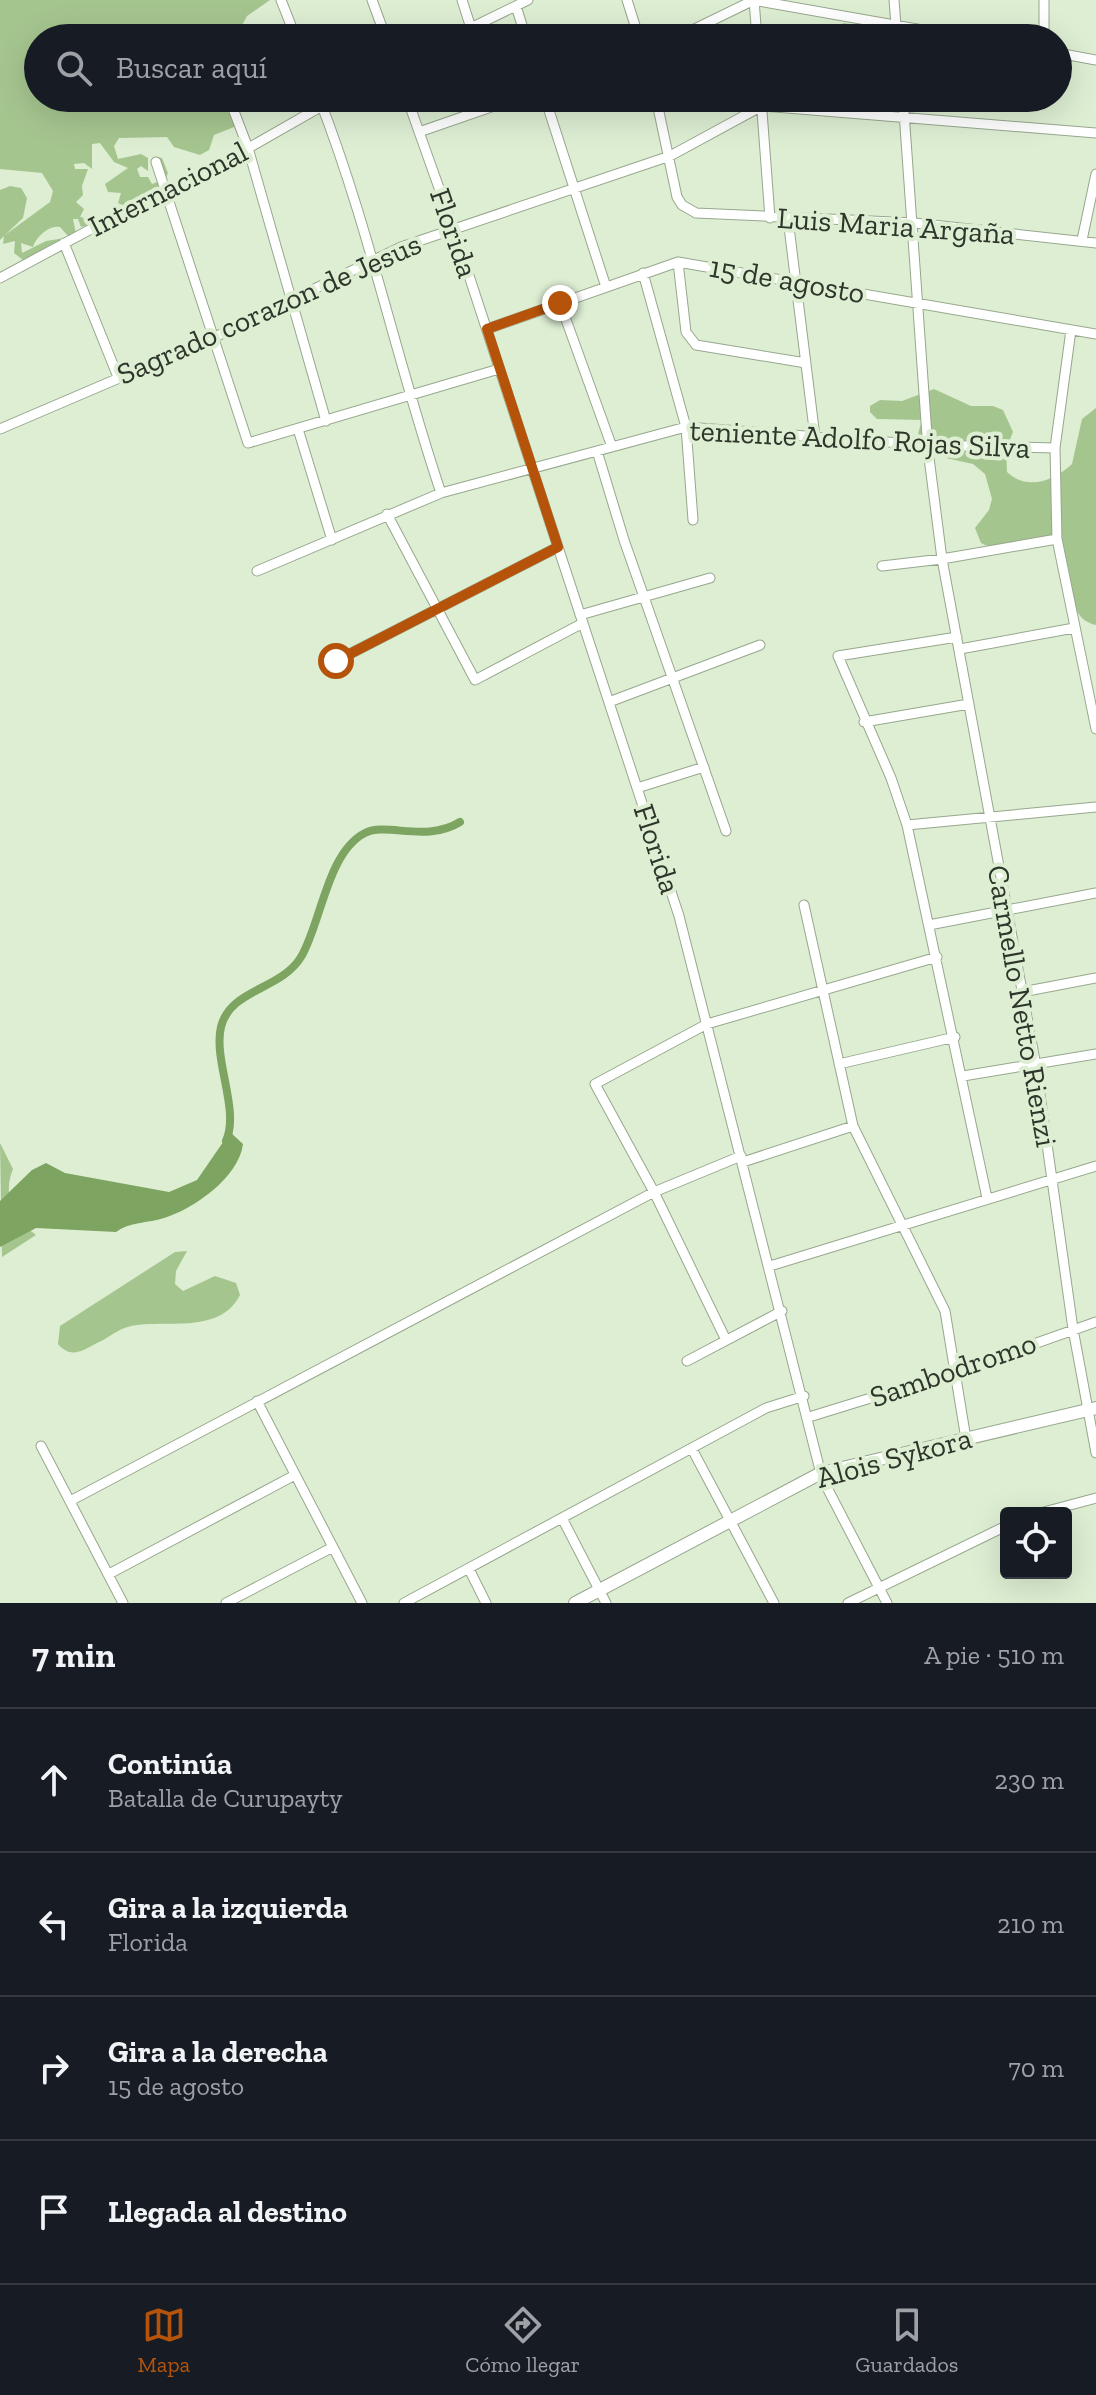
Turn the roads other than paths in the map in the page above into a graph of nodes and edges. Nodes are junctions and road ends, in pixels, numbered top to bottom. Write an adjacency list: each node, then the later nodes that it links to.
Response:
1 (281, 0): 10 (street)
2 (372, 0): 11 (street)
3 (462, 0): 12 (street)
4 (528, 0): 9 (street)
5 (627, 0): 15 (street)
6 (753, 0): 16 (street); 17 (street); 18 (street)
7 (894, 0): 19 (street)
8 (1044, 0): 20 (street)
9 (516, 6): 13 (street); 14 (street)
10 (290, 24)
11 (381, 24)
12 (470, 24)
13 (479, 24)
14 (522, 24)
15 (635, 24)
16 (704, 24)
17 (756, 24)
18 (884, 24)
19 (895, 24)
20 (1044, 24)
21 (1072, 56): 22 (street)
22 (1096, 60)
23 (234, 112): 37 (street)
24 (305, 112): 37 (street, Internacional)
25 (324, 112): 50 (street)
26 (412, 112): 35 (street, Florida)
27 (477, 112): 35 (street)
28 (550, 112): 41 (street)
29 (659, 112): 38 (street)
30 (745, 112): 38 (street, Sagrado corazon de Jesus)
31 (763, 112): 43 (street)
32 (864, 112): 34 (street)
33 (905, 112): 34 (street, Carmello Netto Rienzi)
34 (905, 116): 36 (street); 45 (street, Carmello Netto Rienzi)
35 (419, 132): 46 (street, Florida)
36 (1096, 133)
37 (248, 148): 42 (street, Internacional); 56 (street)
38 (670, 156): 41 (street, Sagrado corazon de Jesus); 43 (street, Luis Maria Argaña)
39 (156, 162): 42 (street)
40 (1096, 174): 47 (street)
41 (574, 187): 46 (street, Sagrado corazon de Jesus); 55 (street)
42 (168, 194): 48 (street, Internacional); 62 (street)
43 (770, 218): 44 (street, Luis Maria Argaña)
44 (788, 219): 45 (street, Luis Maria Argaña); 54 (street)
45 (915, 223): 47 (street, Luis Maria Argaña); 57 (street, Carmello Netto Rienzi)
46 (453, 227): 50 (street, Sagrado corazon de Jesus); 59 (street, Florida)
47 (1082, 240): 49 (street, Luis Maria Argaña)
48 (64, 243): 53 (street, Internacional); 65 (street)
49 (1096, 243)
50 (373, 261): 56 (street, Sagrado corazon de Jesus); 66 (street)
51 (678, 262): 52 (street, 15 de agosto); 54 (street, 15 de agosto); 63 (street)
52 (643, 273): 55 (street, 15 de agosto); 68 (street)
53 (0, 278)
54 (795, 280): 57 (street, 15 de agosto); 63 (street)
55 (606, 287): 58 (street, 15 de agosto)
56 (293, 301): 62 (street, Sagrado corazon de Jesus); 67 (street)
57 (919, 302): 60 (street, 15 de agosto); 72 (street, Carmello Netto Rienzi)
58 (560, 303): 59 (street, 15 de agosto); 73 (street)
59 (487, 329): 64 (street, Florida)
60 (1071, 330): 61 (street, 15 de agosto); 74 (street)
61 (1096, 334)
62 (215, 337): 65 (street, Sagrado corazon de Jesus); 70 (street)
63 (806, 363): 71 (street)
64 (499, 369): 66 (street); 76 (street, Florida)
65 (118, 377): 69 (street, Sagrado corazon de Jesus)
66 (409, 396): 67 (street); 77 (street)
67 (326, 421): 70 (street)
68 (686, 427): 71 (street, teniente Adolfo Rojas Silva); 73 (street, teniente Adolfo Rojas Silva); 79 (street)
69 (0, 429)
70 (298, 429): 80 (street)
71 (815, 437): 72 (street, teniente Adolfo Rojas Silva)
72 (927, 445): 74 (street, teniente Adolfo Rojas Silva); 83 (street, Carmello Netto Rienzi)
73 (612, 447): 75 (street, teniente Adolfo Rojas Silva)
74 (1055, 448): 81 (street)
75 (597, 451): 76 (street, teniente Adolfo Rojas Silva); 87 (street)
76 (532, 471): 77 (street, teniente Adolfo Rojas Silva); 82 (street, Florida)
77 (441, 493): 78 (street, teniente Adolfo Rojas Silva)
78 (387, 514): 80 (street, teniente Adolfo Rojas Silva); 88 (street)
79 (693, 520)
80 (332, 540): 85 (street, teniente Adolfo Rojas Silva)
81 (1057, 541): 83 (street); 90 (street)
82 (558, 547): 88 (street); 89 (street, Florida)
83 (942, 559): 84 (street); 91 (street, Carmello Netto Rienzi)
84 (882, 566)
85 (257, 571)
86 (710, 578): 87 (street)
87 (644, 597): 89 (street); 95 (street)
88 (438, 607): 89 (street); 94 (street)
89 (582, 619): 96 (street, Florida)
90 (1074, 628): 93 (street); 99 (street)
91 (957, 637): 93 (street, Carmello Netto Rienzi); 98 (street)
92 (760, 645): 95 (street)
93 (960, 649): 97 (street, Carmello Netto Rienzi)
94 (336, 661)
95 (673, 678): 96 (street); 100 (street)
96 (609, 702): 101 (street, Florida)
97 (969, 704): 98 (street); 103 (street, Carmello Netto Rienzi)
98 (864, 722): 104 (street)
99 (1096, 729)
100 (704, 767): 101 (street); 105 (street)
101 (637, 788): 114 (street, Florida)
102 (1096, 807): 103 (street)
103 (989, 817): 104 (street); 108 (street, Carmello Netto Rienzi)
104 (907, 825): 109 (street)
105 (726, 831)
106 (1096, 893): 108 (street)
107 (804, 905): 112 (street)
108 (1005, 910): 109 (street); 113 (street, Carmello Netto Rienzi)
109 (929, 925): 110 (street)
110 (937, 957): 112 (street); 115 (street)
111 (1096, 978): 113 (street)
112 (821, 988): 114 (street); 117 (street)
113 (1022, 992): 118 (street, Carmello Netto Rienzi)
114 (707, 1024): 121 (street, Florida); 124 (street)
115 (955, 1037): 117 (street); 119 (street)
116 (1096, 1054): 118 (street)
117 (839, 1064): 120 (street)
118 (1036, 1066): 119 (street); 123 (street, Carmello Netto Rienzi)
119 (963, 1076): 125 (street)
120 (853, 1126): 121 (street); 126 (street)
121 (742, 1159): 124 (street); 127 (street, Florida)
122 (1096, 1166): 123 (street)
123 (1051, 1178): 125 (street); 130 (street, Carmello Netto Rienzi)
124 (654, 1192): 131 (street); 135 (street)
125 (987, 1198): 126 (street)
126 (900, 1224): 127 (street); 133 (street)
127 (770, 1266): 128 (street, Florida)
128 (782, 1311): 131 (street); 134 (street, Florida)
129 (1096, 1322): 130 (street, Sambodromo)
130 (1073, 1329): 133 (street, Sambodromo); 136 (street, Carmello Netto Rienzi)
131 (726, 1340): 132 (street)
132 (687, 1361)
133 (955, 1372): 137 (street, Sambodromo); 138 (street)
134 (804, 1396): 137 (street, Florida); 140 (street)
135 (257, 1401): 143 (street); 145 (street)
136 (1091, 1410): 138 (street, Alois Sykora); 141 (street, Carmello Netto Rienzi)
137 (809, 1417): 142 (street, Florida)
138 (966, 1439): 142 (street, Alois Sykora)
139 (41, 1446): 145 (street)
140 (692, 1449): 147 (street); 148 (street)
141 (1096, 1453)
142 (821, 1473): 148 (street, Alois Sykora); 153 (street, Florida)
143 (295, 1475): 150 (street); 152 (street)
144 (1096, 1498): 146 (street)
145 (72, 1500): 152 (street)
146 (1062, 1507)
147 (563, 1520): 151 (street); 154 (street)
148 (730, 1521): 154 (street, Alois Sykora); 161 (street)
149 (1000, 1529): 153 (street)
150 (333, 1547): 156 (street); 157 (street)
151 (469, 1569): 158 (street); 159 (street)
152 (109, 1574): 155 (street)
153 (879, 1587): 162 (street); 163 (street, Florida)
154 (603, 1597): 160 (street, Alois Sykora)
155 (123, 1603)
156 (226, 1603)
157 (362, 1603)
158 (404, 1603)
159 (486, 1603)
160 (575, 1603)
161 (774, 1603)
162 (848, 1603)
163 (887, 1603)

